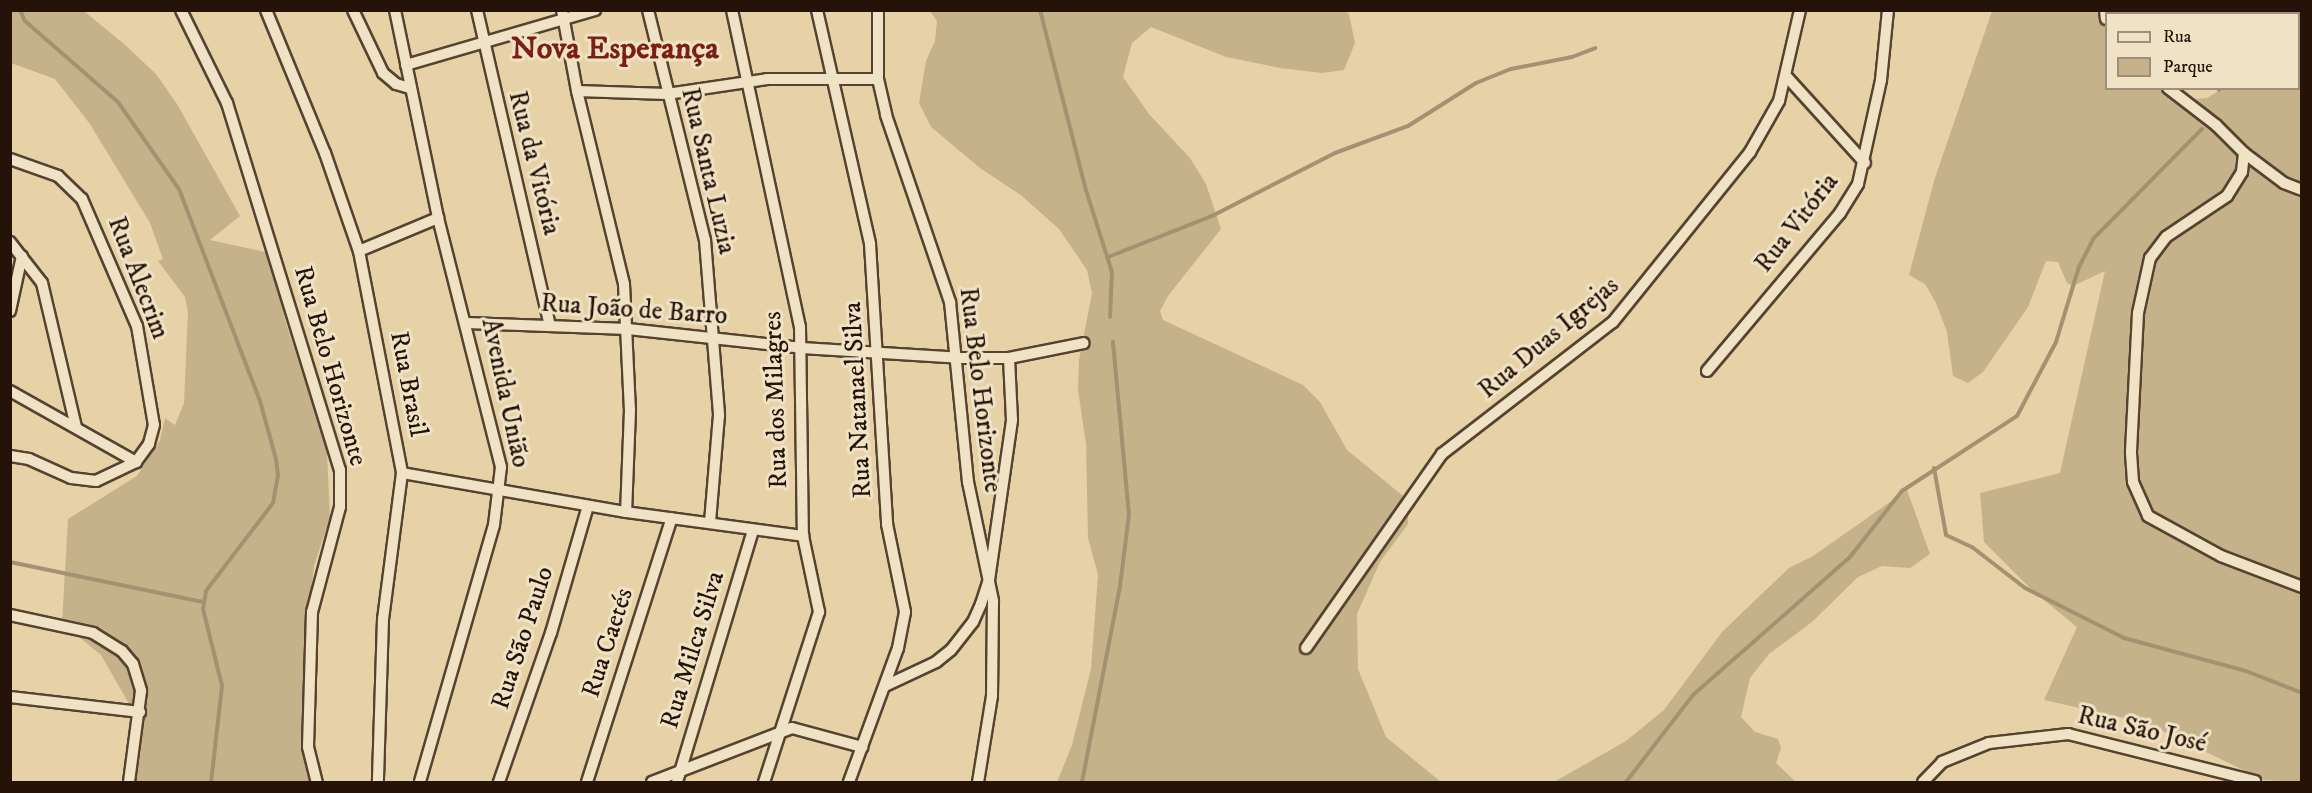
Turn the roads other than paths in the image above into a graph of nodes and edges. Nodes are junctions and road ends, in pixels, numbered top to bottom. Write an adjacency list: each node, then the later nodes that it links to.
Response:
1 (181, 10): 67 (street, Rua Belo Horizonte)
2 (266, 10): 30 (street, Rua Brasil)
3 (353, 10): 20 (street)
4 (395, 10): 15 (street, Avenida União)
5 (477, 10): 14 (street, Rua da Vitória)
6 (595, 10): 13 (street)
7 (648, 10): 23 (street, Rua Santa Luzia)
8 (732, 10): 19 (street, Rua dos Milagres)
9 (817, 10): 17 (street, Rua Natanael Silva)
10 (878, 10): 18 (street, Rua Belo Horizonte)
11 (1800, 10): 16 (street, Rua Duas Igrejas)
12 (1888, 10): 26 (street, Rua Vitória)
13 (563, 14): 14 (street); 22 (street)
14 (483, 45): 15 (street); 34 (street, Rua da Vitória)
15 (406, 64): 20 (street, Avenida União)
16 (1787, 77): 26 (street); 58 (street, Rua Duas Igrejas)
17 (831, 78): 18 (street); 19 (street); 39 (street, Rua Natanael Silva)
18 (878, 79): 40 (street, Rua Belo Horizonte)
19 (746, 81): 23 (street); 38 (street, Rua dos Milagres)
20 (410, 88): 28 (street, Avenida União)
21 (2171, 90): 24 (street)
22 (577, 91): 23 (street); 35 (street)
23 (667, 94): 36 (street, Rua Santa Luzia)
24 (2244, 153): 27 (street); 56 (street)
25 (10, 159): 46 (street, Rua Alecrim)
26 (1865, 163): 42 (street, Rua Vitória)
27 (2301, 190)
28 (438, 218): 30 (street); 33 (street, Avenida União)
29 (10, 242): 31 (street)
30 (359, 251): 47 (street, Rua Brasil)
31 (22, 256): 32 (street); 44 (street)
32 (10, 310)
33 (467, 323): 34 (street, Rua João de Barro); 48 (street, Avenida União)
34 (550, 325): 35 (street, Rua João de Barro)
35 (628, 329): 36 (street, Rua João de Barro); 50 (street)
36 (715, 337): 38 (street, Rua João de Barro); 52 (street, Rua Santa Luzia)
37 (1084, 343): 41 (street, Rua João de Barro)
38 (802, 348): 39 (street, Rua João de Barro); 54 (street, Rua dos Milagres)
39 (879, 355): 40 (street, Rua João de Barro); 59 (street, Rua Natanael Silva)
40 (959, 358): 41 (street, Rua João de Barro); 55 (street, Rua Belo Horizonte)
41 (1009, 358): 55 (street)
42 (1707, 371)
43 (10, 391): 44 (street)
44 (76, 427): 46 (street)
45 (10, 456): 46 (street)
46 (136, 462)
47 (402, 473): 48 (street); 68 (street, Rua Brasil)
48 (501, 488): 49 (street); 69 (street, Avenida União)
49 (588, 506): 50 (street); 70 (street, Rua São Paulo)
50 (626, 512): 51 (street)
51 (672, 518): 52 (street); 71 (street, Rua Caetés)
52 (710, 523): 53 (street)
53 (753, 530): 54 (street); 64 (street, Rua Milca Silva)
54 (803, 536): 62 (street, Rua dos Milagres)
55 (988, 580): 59 (street); 75 (street, Rua Belo Horizonte)
56 (2301, 587)
57 (10, 615): 61 (street)
58 (1306, 648)
59 (885, 686): 63 (street, Rua Natanael Silva)
60 (10, 697): 61 (street)
61 (140, 712): 66 (street)
62 (782, 730): 63 (street); 64 (street); 73 (street, Rua dos Milagres)
63 (862, 747): 74 (street, Rua Natanael Silva)
64 (678, 778): 72 (street)
65 (2258, 782): 76 (street, Rua São José); 77 (street)
66 (129, 783)
67 (317, 783)
68 (378, 783)
69 (420, 783)
70 (499, 783)
71 (587, 783)
72 (652, 783)
73 (764, 783)
74 (849, 783)
75 (978, 783)
76 (1923, 783)
77 (2236, 783)

